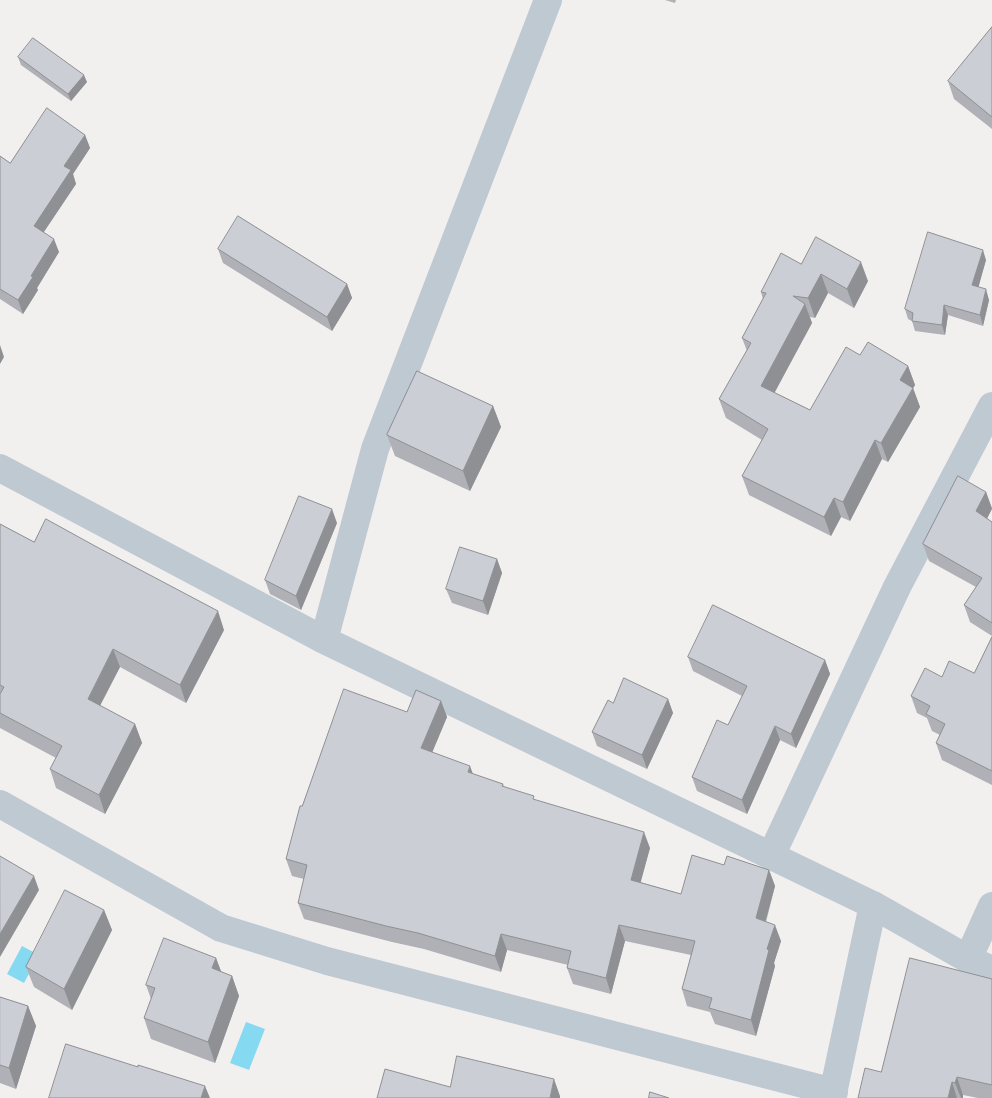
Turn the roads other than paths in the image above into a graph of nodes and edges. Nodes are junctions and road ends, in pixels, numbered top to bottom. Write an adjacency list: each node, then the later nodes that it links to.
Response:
1 (548, 0): 4 (street)
2 (992, 406): 6 (street)
3 (0, 468): 4 (street)
4 (324, 640): 6 (street)
5 (0, 804): 11 (street)
6 (771, 856): 7 (street)
7 (873, 905): 9 (street); 11 (street)
8 (992, 906): 9 (street)
9 (968, 959): 10 (street)
10 (992, 970)
11 (833, 1095)

